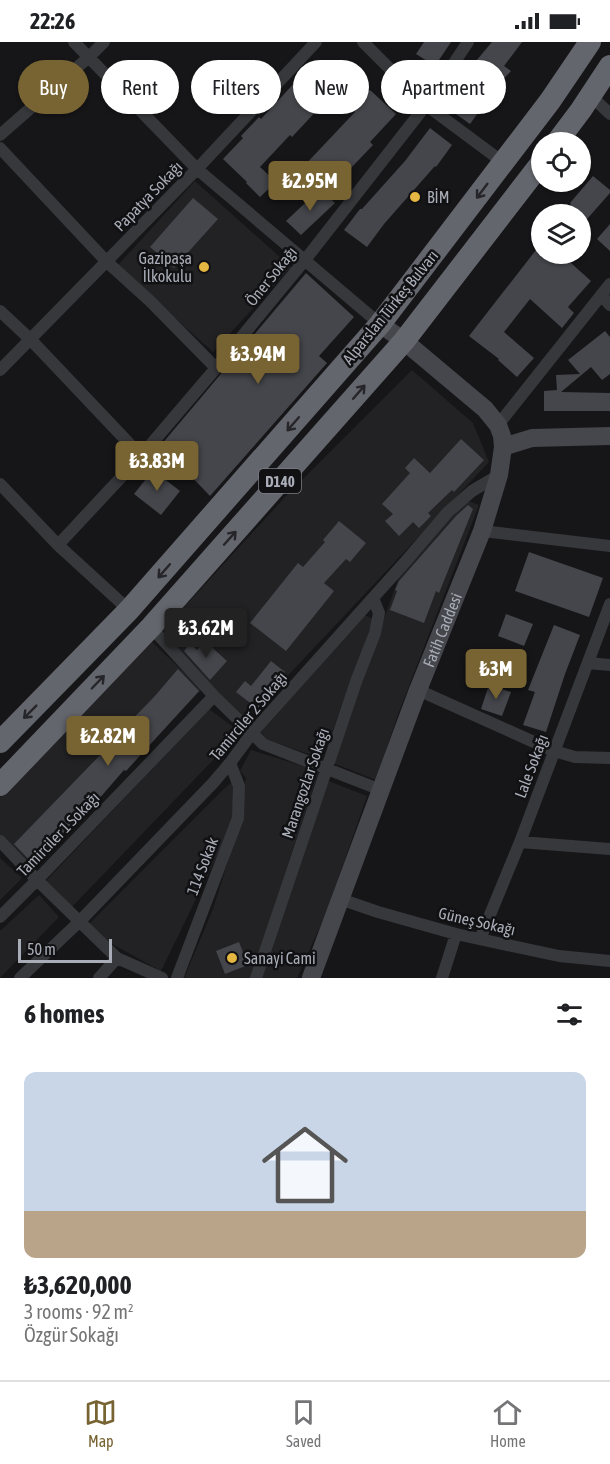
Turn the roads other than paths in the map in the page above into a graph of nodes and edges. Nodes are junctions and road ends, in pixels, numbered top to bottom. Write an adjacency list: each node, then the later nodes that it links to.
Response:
1 (74, 42): 7 (street)
2 (104, 42): 7 (street)
3 (316, 42): 19 (street, Papatya Sokağı)
4 (363, 42): 8 (street)
5 (468, 42): 9 (street, Öner Sokağı)
6 (590, 42): 18 (highway, Alparslan Türkeş Bulvarı / D140)
7 (89, 57): 16 (street); 19 (street)
8 (381, 60)
9 (456, 60)
10 (610, 66): 11 (highway)
11 (591, 96): 14 (street); 15 (highway)
12 (419, 114): 21 (street, Öner Sokağı)
13 (438, 114): 18 (street)
14 (610, 114)
15 (564, 132)
16 (0, 135)
17 (0, 148): 22 (street)
18 (504, 163): 27 (highway, Alparslan Türkeş Bulvarı / D140, one-way to 27)
19 (197, 169): 21 (street); 22 (street, Papatya Sokağı)
20 (531, 176): 29 (highway, Alparslan Türkeş Bulvarı / D140)
21 (305, 260): 27 (street); 30 (street, Öner Sokağı)
22 (107, 262): 28 (street, Papatya Sokağı); 30 (street)
23 (610, 284): 24 (street)
24 (601, 295): 25 (street); 32 (street)
25 (610, 305)
26 (0, 311): 28 (street)
27 (380, 324): 29 (main road, Fatih Caddesi); 43 (highway, Alparslan Türkeş Bulvarı / D140, one-way to 43)
28 (31, 340): 31 (street, Papatya Sokağı); 35 (street)
29 (404, 341): 32 (main road, Fatih Caddesi); 44 (highway, Alparslan Türkeş Bulvarı / D140, one-way to 29)
30 (216, 369): 35 (street, Öner Sokağı)
31 (0, 370)
32 (498, 425): 34 (main road, Fatih Caddesi)
33 (610, 436): 34 (main road)
34 (503, 447): 36 (main road, Fatih Caddesi)
35 (141, 456): 39 (street, Öner Sokağı)
36 (499, 475): 38 (main road, Fatih Caddesi); 41 (street, Tamirciler 2 Sokağı)
37 (0, 484): 39 (street)
38 (482, 531): 40 (street); 47 (main road, Fatih Caddesi)
39 (58, 545): 43 (street)
40 (610, 546)
41 (373, 598): 49 (street, Tamirciler 2 Sokağı); 54 (street, Marangozlar Sokağı)
42 (610, 604): 45 (street, Lale Sokağı)
43 (129, 610): 50 (highway, Alparslan Türkeş Bulvarı / D140, one-way to 50)
44 (151, 627): 48 (street); 55 (highway, Alparslan Türkeş Bulvarı / D140, one-way to 44)
45 (588, 663): 46 (street); 51 (street, Lale Sokağı)
46 (610, 665)
47 (418, 690): 51 (street); 56 (main road, Fatih Caddesi)
48 (214, 696): 49 (street); 60 (street, Tamirciler 1 Sokağı)
49 (252, 733): 53 (street, Tamirciler 2 Sokağı); 54 (street)
50 (0, 742)
51 (554, 751): 52 (street); 58 (street, Lale Sokağı)
52 (610, 758)
53 (230, 763): 63 (street, Tamirciler 2 Sokağı); 71 (street, 114 Sokak)
54 (327, 769): 56 (street); 72 (street, Marangozlar Sokağı)
55 (0, 785)
56 (381, 790): 61 (main road, Fatih Caddesi)
57 (0, 841): 60 (street)
58 (520, 842): 59 (street); 65 (street, Lale Sokağı)
59 (610, 849)
60 (38, 880): 62 (street, Tamirciler 1 Sokağı); 63 (street)
61 (340, 899): 64 (street, Güneş Sokağı); 73 (main road, Fatih Caddesi)
62 (0, 917)
63 (80, 921): 66 (street); 68 (street, Tamirciler 2 Sokağı)
64 (456, 934): 65 (street, Güneş Sokağı); 74 (street)
65 (480, 939): 67 (street, Güneş Sokağı)
66 (117, 958): 69 (street); 70 (street)
67 (610, 961)
68 (20, 978)
69 (99, 978)
70 (162, 978)
71 (177, 978)
72 (256, 978)
73 (311, 978)
74 (442, 978)

